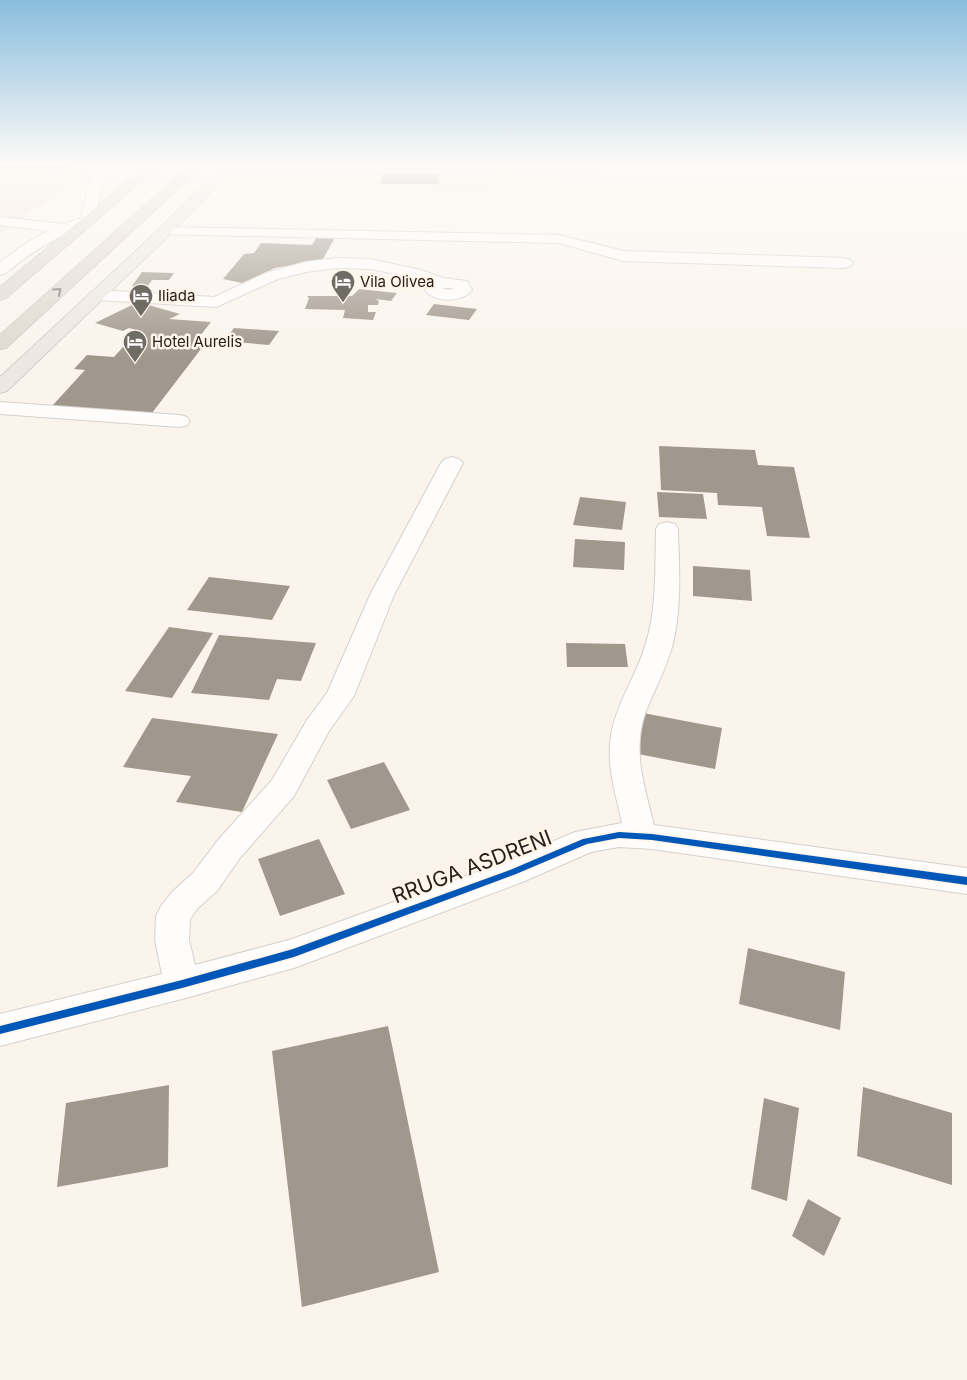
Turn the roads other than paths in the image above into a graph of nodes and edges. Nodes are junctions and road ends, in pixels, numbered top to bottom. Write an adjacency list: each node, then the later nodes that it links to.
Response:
1 (63, 228): 7 (street)
2 (79, 228): 9 (highway)
3 (128, 228): 11 (highway, one-way to 3)
4 (168, 228): 5 (main road)
5 (165, 231): 6 (street); 10 (main road)
6 (845, 263)
7 (0, 270)
8 (441, 283): 10 (street)
9 (0, 295)
10 (96, 295): 12 (main road)
11 (0, 344)
12 (0, 387)
13 (0, 408): 14 (street)
14 (180, 420)
15 (452, 463): 19 (street)
16 (668, 529): 17 (street)
17 (641, 837): 18 (street, RRUGA ASDRENI); 19 (street, RRUGA ASDRENI)
18 (967, 881)
19 (182, 984): 20 (street, RRUGA ASDRENI)
20 (0, 1030)

